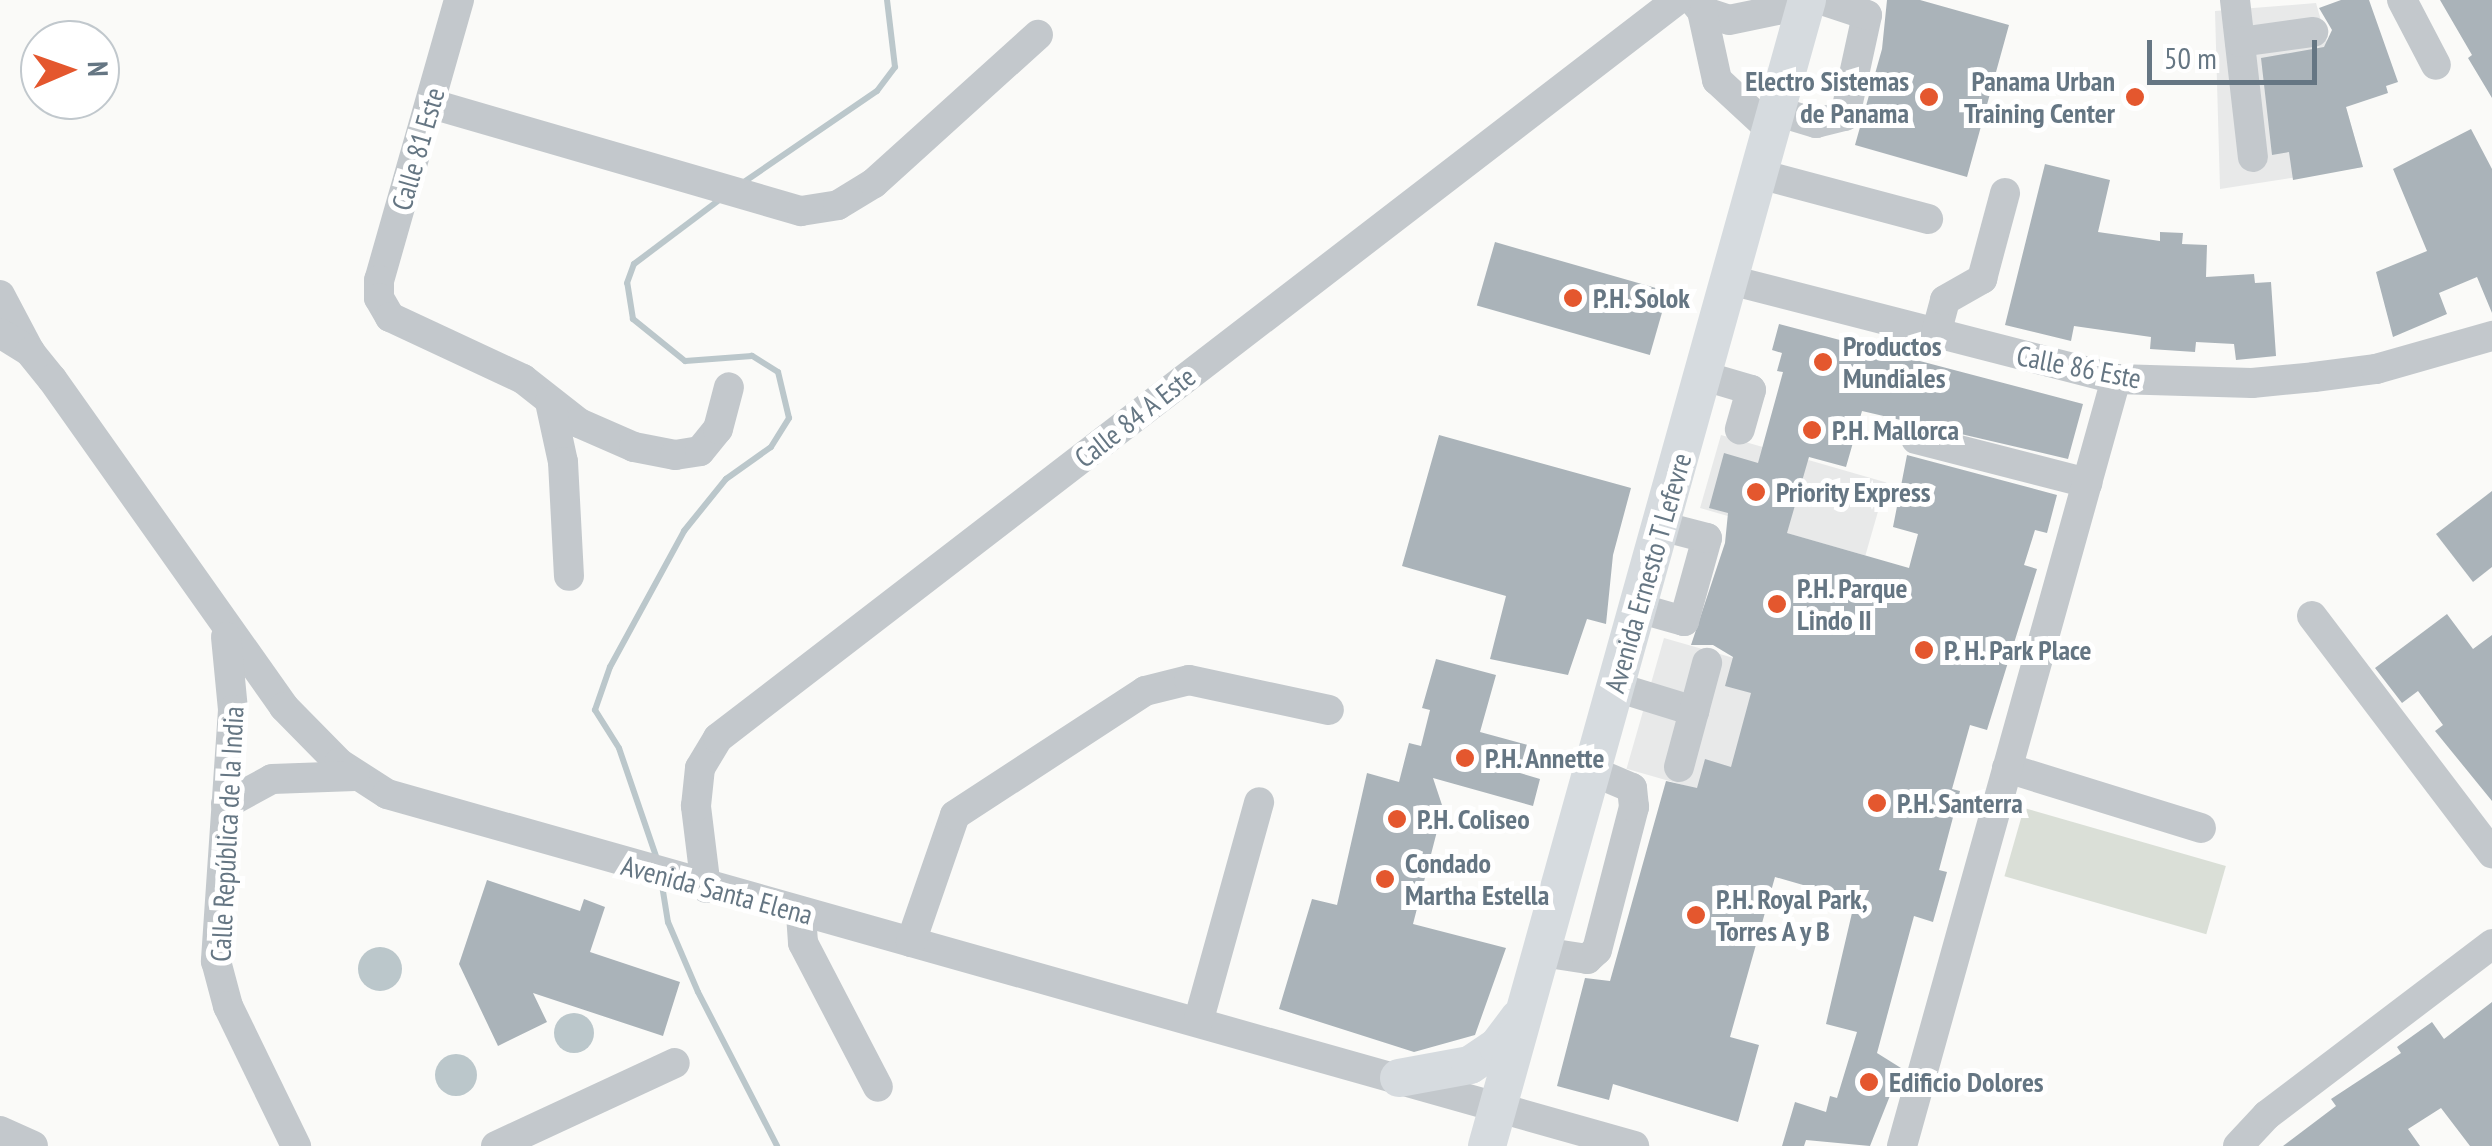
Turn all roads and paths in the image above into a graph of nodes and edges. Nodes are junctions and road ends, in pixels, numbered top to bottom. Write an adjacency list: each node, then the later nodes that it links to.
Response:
1 (459, 0): 10 (street, Calle 81 Este)
2 (2235, 0): 8 (street)
3 (2402, 0): 9 (street)
4 (1812, 2): 5 (street); 11 (main road, Avenida Ernesto T Lefevre); 11 (street)
5 (1691, 4): 11 (street); 44 (street, Calle 84 A Este)
6 (2313, 32): 8 (street)
7 (1038, 34): 10 (street)
8 (2240, 42): 12 (street)
9 (2436, 65)
10 (432, 104): 25 (street, Calle 81 Este)
11 (1774, 121): 13 (main road, Avenida Ernesto T Lefevre)
12 (2253, 157)
13 (1759, 174): 15 (street); 16 (main road, Avenida Ernesto T Lefevre)
14 (2005, 193): 19 (street)
15 (1928, 220)
16 (1730, 280): 19 (street, Calle 86 Este); 22 (main road, Avenida Ernesto T Lefevre)
17 (0, 294): 21 (street)
18 (0, 333): 21 (street, Avenida Santa Elena)
19 (1936, 334): 23 (street, Calle 86 Este)
20 (2492, 336): 23 (street, Calle 86 Este)
21 (30, 352): 31 (street, Avenida Santa Elena)
22 (1704, 376): 26 (street); 33 (main road, Avenida Ernesto T Lefevre)
23 (2116, 379): 28 (street)
24 (729, 387): 25 (street)
25 (550, 402): 29 (street)
26 (1740, 428)
27 (1916, 439): 28 (street)
28 (2087, 483): 37 (street)
29 (570, 576)
30 (2312, 616): 43 (street)
31 (224, 627): 39 (street, Avenida Santa Elena); 41 (street, Calle República de la India)
32 (1707, 663): 35 (street)
33 (1616, 687): 35 (street); 38 (main road, Avenida Ernesto T Lefevre)
34 (1329, 710): 46 (street)
35 (1694, 710): 36 (street)
36 (1679, 767)
37 (2007, 768): 42 (street); 62 (street)
38 (1592, 772): 48 (main road, Avenida Ernesto T Lefevre); 48 (street)
39 (355, 776): 41 (street); 44 (street, Avenida Santa Elena)
40 (1259, 802): 50 (street)
41 (226, 804): 58 (street, Calle República de la India)
42 (2201, 828)
43 (2492, 853)
44 (702, 887): 45 (street, Avenida Santa Elena)
45 (801, 914): 46 (street, Avenida Santa Elena); 53 (street)
46 (910, 942): 50 (street, Avenida Santa Elena)
47 (2492, 944): 63 (street)
48 (1542, 952): 49 (main road, Avenida Ernesto T Lefevre)
49 (1528, 1004): 52 (main road); 54 (main road, Avenida Ernesto T Lefevre)
50 (1199, 1019): 52 (street, Avenida Santa Elena)
51 (675, 1063): 59 (street)
52 (1399, 1078): 54 (street, Avenida Santa Elena)
53 (878, 1087)
54 (1498, 1106): 56 (street, Avenida Santa Elena); 60 (main road, Avenida Ernesto T Lefevre)
55 (0, 1131): 57 (street)
56 (1578, 1138): 61 (street, Avenida Santa Elena)
57 (34, 1146)
58 (296, 1146)
59 (496, 1146)
60 (1487, 1146)
61 (1634, 1146)
62 (1902, 1146)
63 (2238, 1146)

